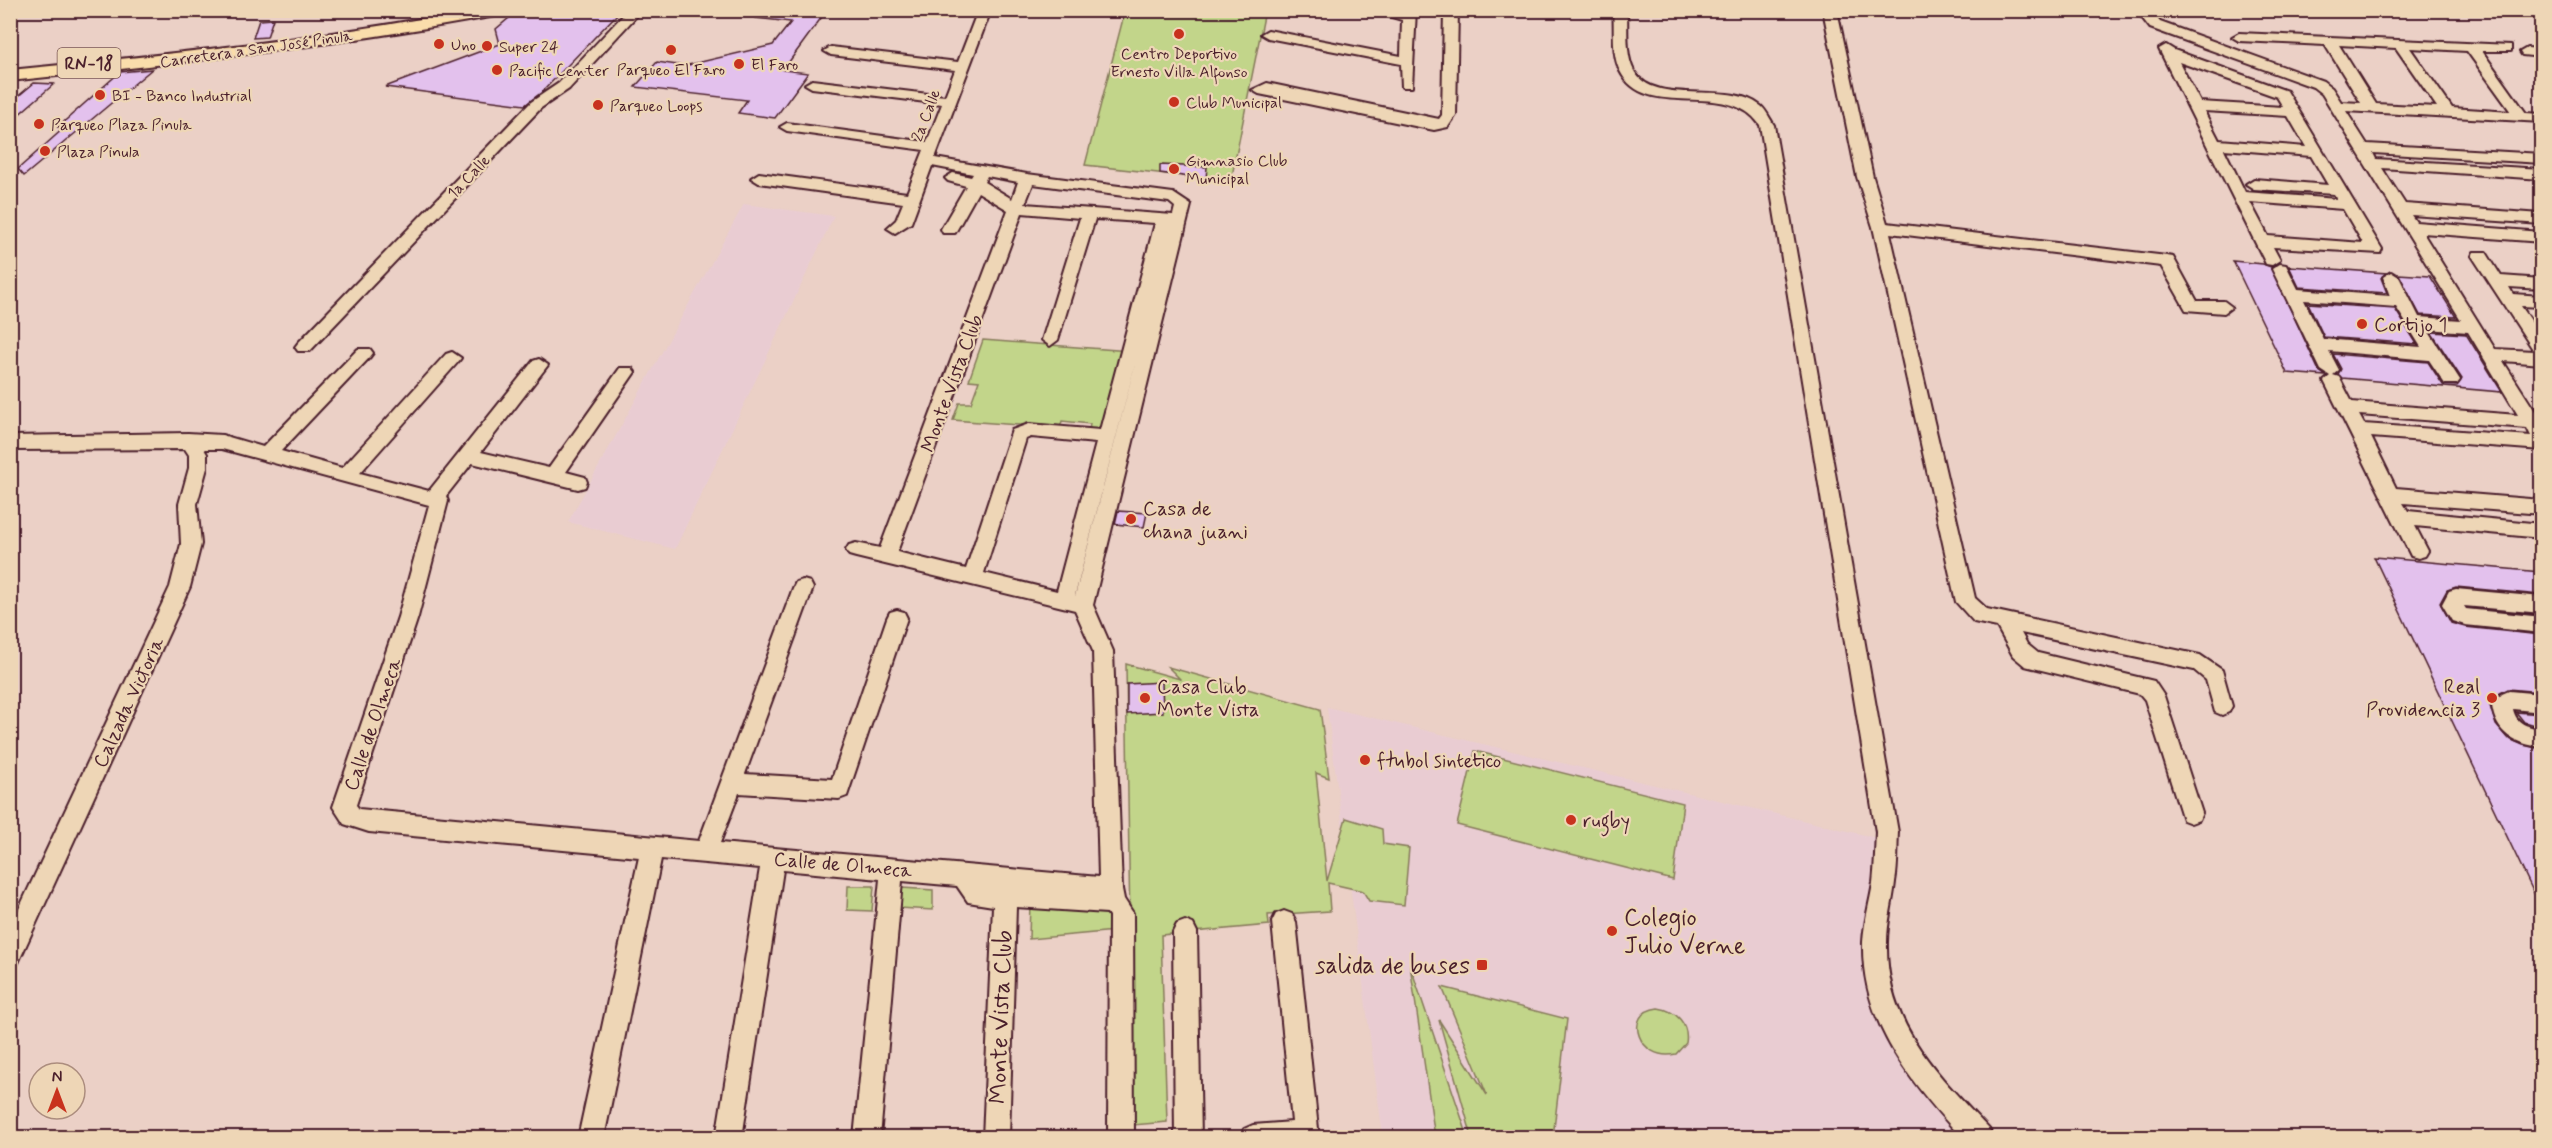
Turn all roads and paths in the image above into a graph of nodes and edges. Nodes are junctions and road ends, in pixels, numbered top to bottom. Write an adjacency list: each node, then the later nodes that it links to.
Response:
1 (467, 10): 27 (main road, Carretera a San José Pinula / RN-18)
2 (485, 10): 15 (main road)
3 (501, 10): 15 (main road, Carretera a San José Pinula / RN-18)
4 (627, 10): 24 (street)
5 (636, 10): 86 (street, 1a Calle)
6 (985, 10): 26 (street, 2a Calle)
7 (1374, 10): 13 (street)
8 (1451, 10): 34 (street)
9 (1620, 10): 149 (street)
10 (1830, 10): 64 (street)
11 (2142, 10): 14 (street)
12 (2150, 10): 14 (street)
13 (1408, 14): 25 (street)
14 (2155, 25): 23 (street); 33 (street)
15 (416, 26): 28 (main road, Carretera a San José Pinula / RN-18)
16 (1268, 34): 25 (street)
17 (2239, 37): 18 (street)
18 (2329, 40): 19 (street); 31 (street)
19 (2400, 43): 20 (street); 38 (street)
20 (2471, 46): 21 (street); 39 (street)
21 (2506, 48)
22 (831, 51): 26 (street)
23 (2168, 53): 35 (street); 37 (street)
24 (586, 54)
25 (1407, 61): 30 (street)
26 (957, 67): 32 (street, 2a Calle)
27 (10, 71)
28 (10, 76)
29 (812, 84): 32 (street)
30 (1407, 84)
31 (2363, 95): 33 (street); 36 (street)
32 (944, 100): 46 (street, 2a Calle)
33 (2333, 100): 36 (street); 43 (street)
34 (1320, 101)
35 (2194, 106): 37 (street); 42 (street)
36 (2372, 108): 38 (street)
37 (2292, 112): 45 (street)
38 (2448, 112): 39 (street)
39 (2522, 117): 40 (street)
40 (2541, 118)
41 (788, 127): 46 (street)
42 (2214, 144): 45 (street); 54 (street)
43 (2363, 148): 44 (street); 48 (street)
44 (2413, 151): 47 (street); 49 (street)
45 (2316, 152): 55 (street)
46 (925, 156): 51 (street); 56 (street, 2a Calle)
47 (2541, 159)
48 (2373, 163): 49 (street); 59 (street)
49 (2423, 166): 50 (street)
50 (2541, 174)
51 (979, 177): 53 (street); 58 (street); 67 (street)
52 (759, 178): 56 (street)
53 (1027, 179): 58 (street, Monte Vista Club); 63 (street)
54 (2237, 189): 55 (street); 57 (street); 70 (street)
55 (2339, 190): 57 (street)
56 (912, 199): 66 (street, 2a Calle)
57 (2348, 205): 70 (street)
58 (1015, 208): 61 (street); 119 (street, Monte Vista Club)
59 (2401, 209): 60 (street); 65 (street)
60 (2452, 212): 62 (street); 68 (street)
61 (1089, 213): 63 (street); 84 (street)
62 (2541, 219)
63 (1172, 220): 89 (street)
64 (1881, 226): 75 (street); 125 (street)
65 (2412, 227): 68 (street); 83 (street)
66 (895, 228)
67 (949, 229)
68 (2464, 231): 69 (street)
69 (2541, 237)
70 (2263, 241): 77 (street)
71 (2480, 256): 73 (street)
72 (2391, 277): 79 (street)
73 (2496, 281): 74 (street); 78 (street)
74 (2541, 284)
75 (2183, 291): 76 (street); 81 (street)
76 (2201, 291)
77 (2293, 294): 79 (street); 85 (street)
78 (2508, 299): 80 (street); 87 (street)
79 (2401, 302): 82 (street)
80 (2541, 302)
81 (2224, 307)
82 (2417, 328): 83 (street); 90 (street)
83 (2477, 333): 93 (street)
84 (1050, 340)
85 (2317, 344): 90 (street); 98 (street)
86 (304, 347)
87 (2541, 350)
88 (364, 353): 107 (street)
89 (1138, 353): 102 (street); 122 (street)
90 (2432, 354): 97 (street)
91 (452, 358): 109 (street)
92 (2541, 358): 93 (street)
93 (2494, 361): 95 (street); 101 (street)
94 (539, 365): 108 (street)
95 (2541, 371)
96 (626, 372): 110 (street)
97 (2451, 380)
98 (2347, 408): 99 (street); 100 (street)
99 (2485, 419): 101 (street); 104 (street)
100 (2358, 430): 104 (street); 113 (street)
101 (2537, 430)
102 (1106, 436): 120 (street); 122 (street)
103 (188, 440): 105 (street); 107 (street); 140 (street, Calzada Victoria)
104 (2498, 440): 106 (street)
105 (10, 443)
106 (2541, 443)
107 (272, 448): 109 (street)
108 (467, 456): 110 (street); 112 (street)
109 (351, 471): 112 (street)
110 (554, 476): 111 (street)
111 (578, 482)
112 (438, 492): 132 (street, Calle de Olmeca)
113 (2390, 495): 114 (street); 115 (street)
114 (2540, 509)
115 (2402, 518): 116 (street); 118 (street)
116 (2541, 531)
117 (856, 550): 119 (street)
118 (2418, 551)
119 (886, 557): 120 (street)
120 (974, 577): 122 (street)
121 (803, 588): 130 (street)
122 (1073, 603): 137 (street)
123 (2541, 605): 126 (street)
124 (897, 618): 130 (street)
125 (2004, 622): 128 (street); 131 (street)
126 (2541, 625)
127 (2541, 703): 129 (street)
128 (2222, 706)
129 (2541, 738)
130 (731, 783): 133 (street)
131 (2191, 813)
132 (652, 847): 133 (street, Calle de Olmeca); 142 (street)
133 (705, 852): 134 (street, Calle de Olmeca)
134 (774, 858): 135 (street, Calle de Olmeca); 143 (street)
135 (892, 868): 136 (street, Calle de Olmeca); 144 (street)
136 (1005, 889): 137 (street); 145 (street, Monte Vista Club)
137 (1112, 896): 146 (street)
138 (1284, 921): 141 (street)
139 (1185, 932): 147 (street)
140 (10, 955)
141 (1306, 1136): 148 (street)
142 (591, 1137)
143 (729, 1137)
144 (867, 1137)
145 (996, 1137)
146 (1121, 1137)
147 (1188, 1137)
148 (1253, 1137)
149 (1980, 1137)

